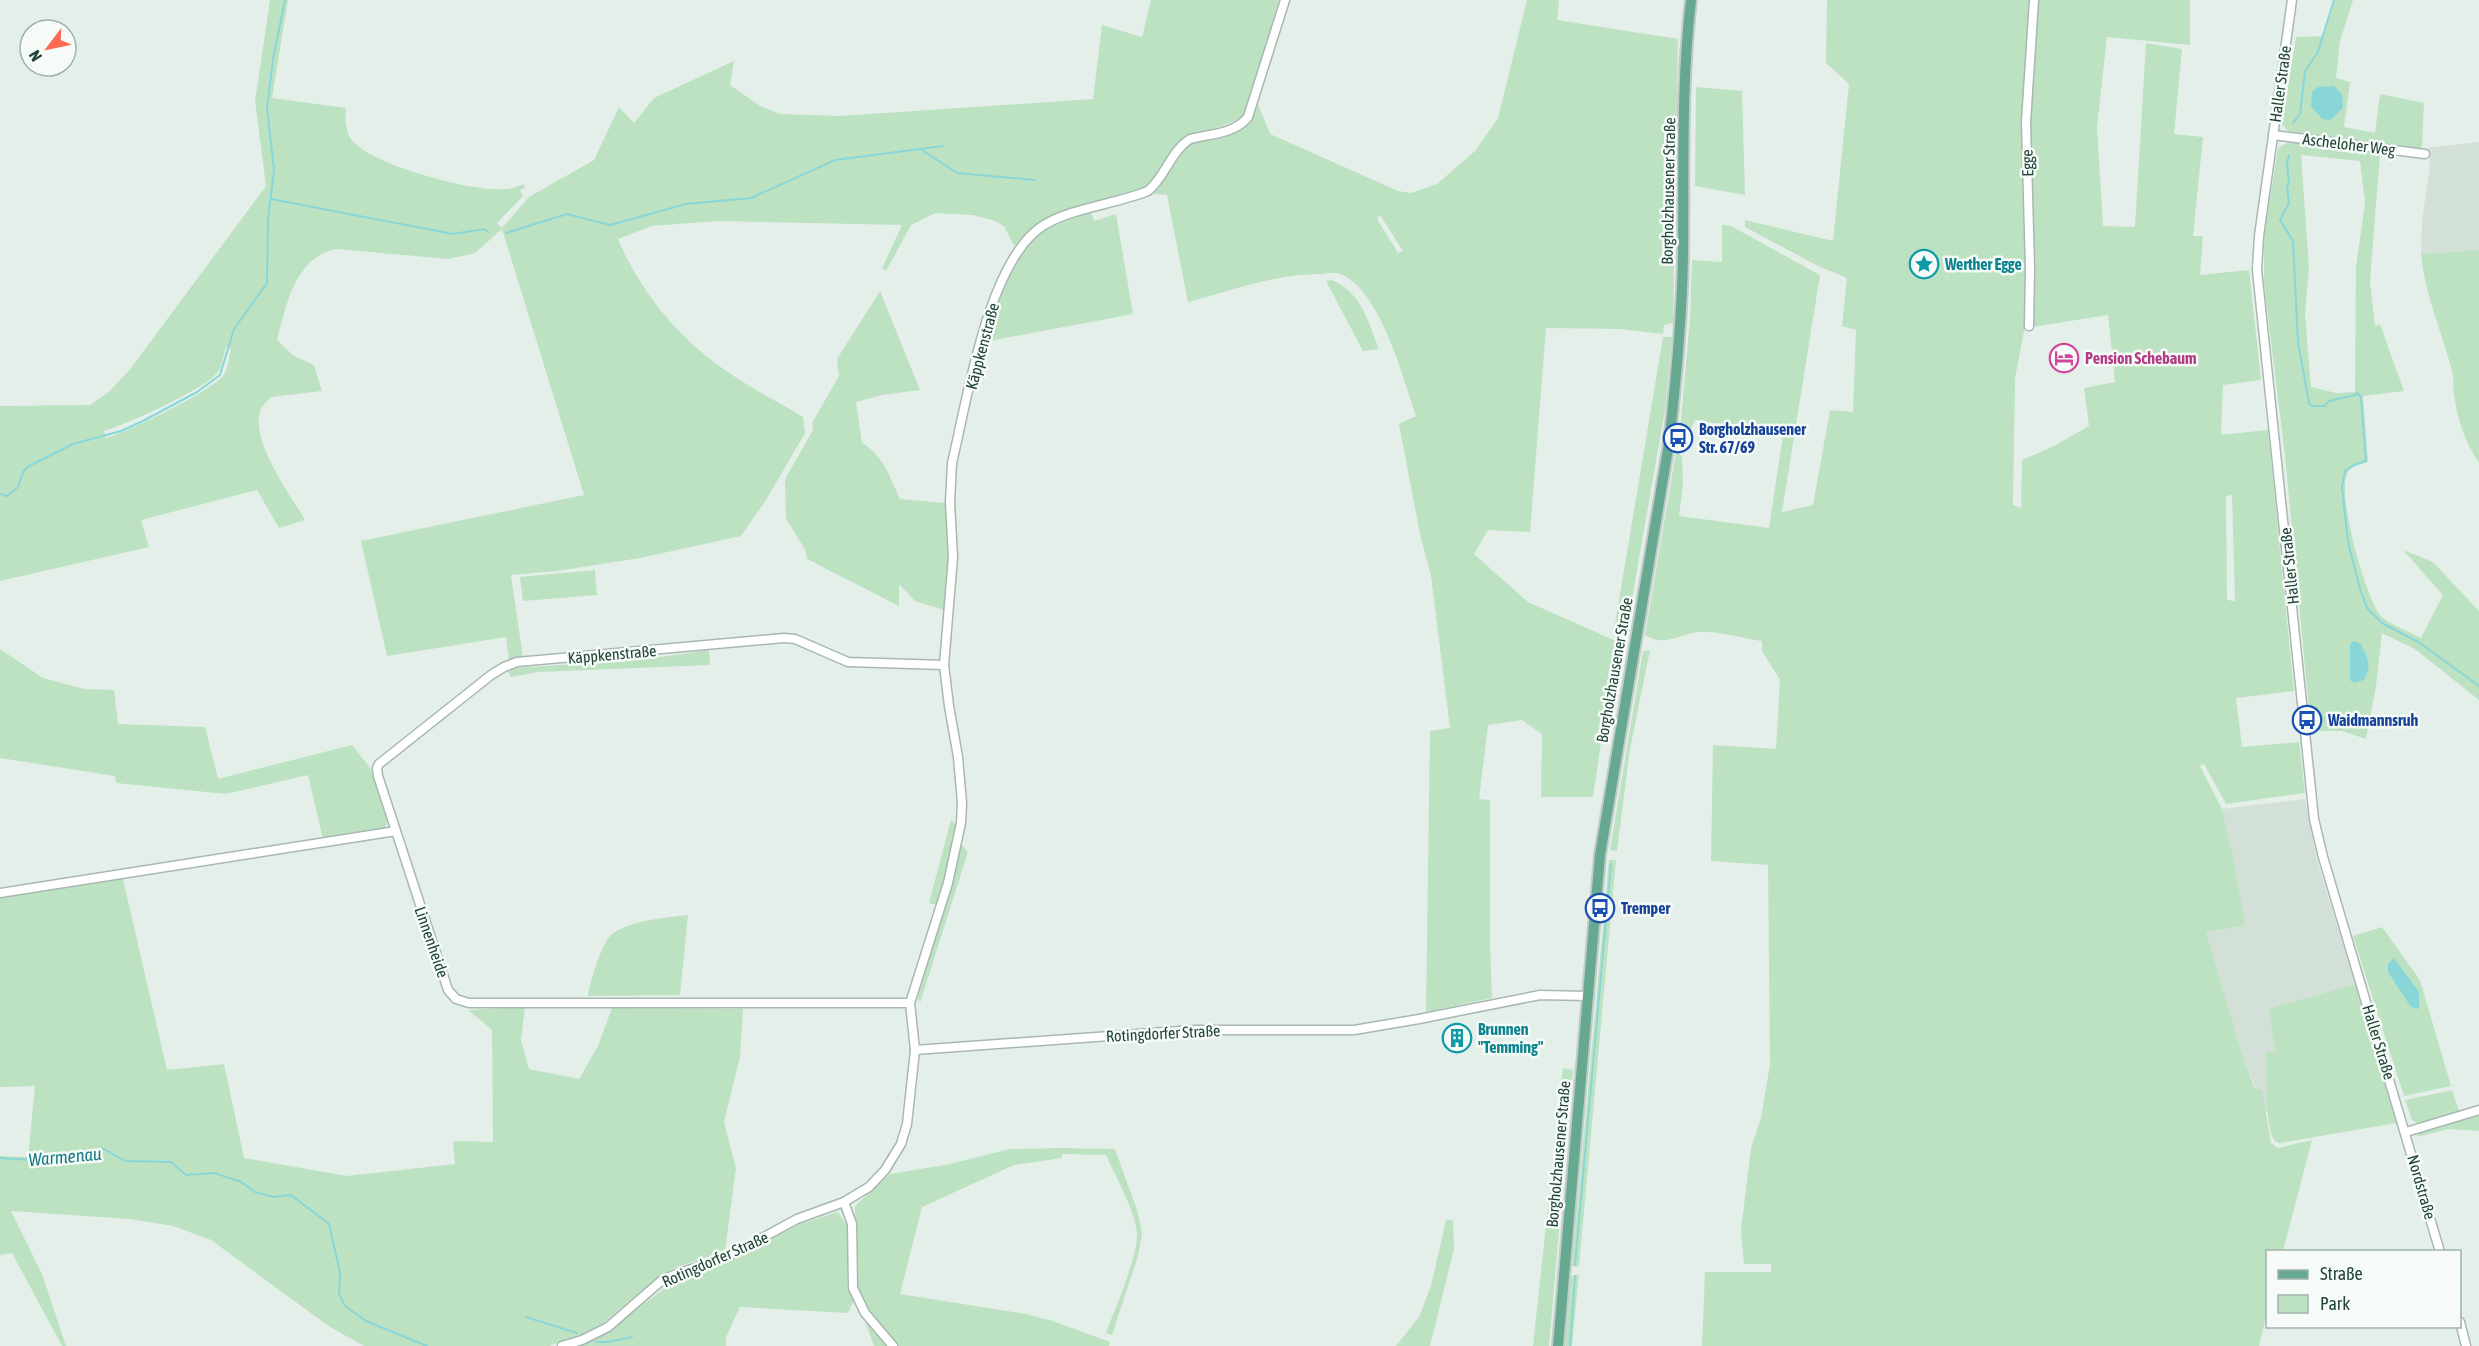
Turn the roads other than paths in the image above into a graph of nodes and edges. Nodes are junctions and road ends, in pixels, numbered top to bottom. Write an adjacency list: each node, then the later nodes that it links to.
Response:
1 (1285, 0): 8 (street, Käppkenstraße)
2 (1691, 0): 11 (main road, Borgholzhausener Straße)
3 (2034, 0): 7 (street, Egge)
4 (2292, 0): 5 (street, Haller Straße)
5 (2272, 135): 6 (street, Ascheloher Weg); 15 (street, Haller Straße)
6 (2425, 154)
7 (2029, 326)
8 (944, 665): 9 (street, Käppkenstraße); 12 (street, Käppkenstraße)
9 (396, 831): 10 (street); 12 (street, Linnenheide)
10 (0, 892)
11 (1587, 996): 13 (street, Rotingdorfer Straße); 21 (main road, Borgholzhausener Straße)
12 (910, 1003): 13 (street, Käppkenstraße)
13 (915, 1050): 16 (street, Rotingdorfer Straße)
14 (2479, 1110): 15 (street)
15 (2405, 1127): 17 (street, Nordstraße)
16 (844, 1202): 19 (street, Rotingdorfer Straße); 20 (street)
17 (2440, 1250)
18 (2461, 1326): 22 (street)
19 (562, 1346)
20 (893, 1346)
21 (1558, 1346)
22 (2466, 1346)

